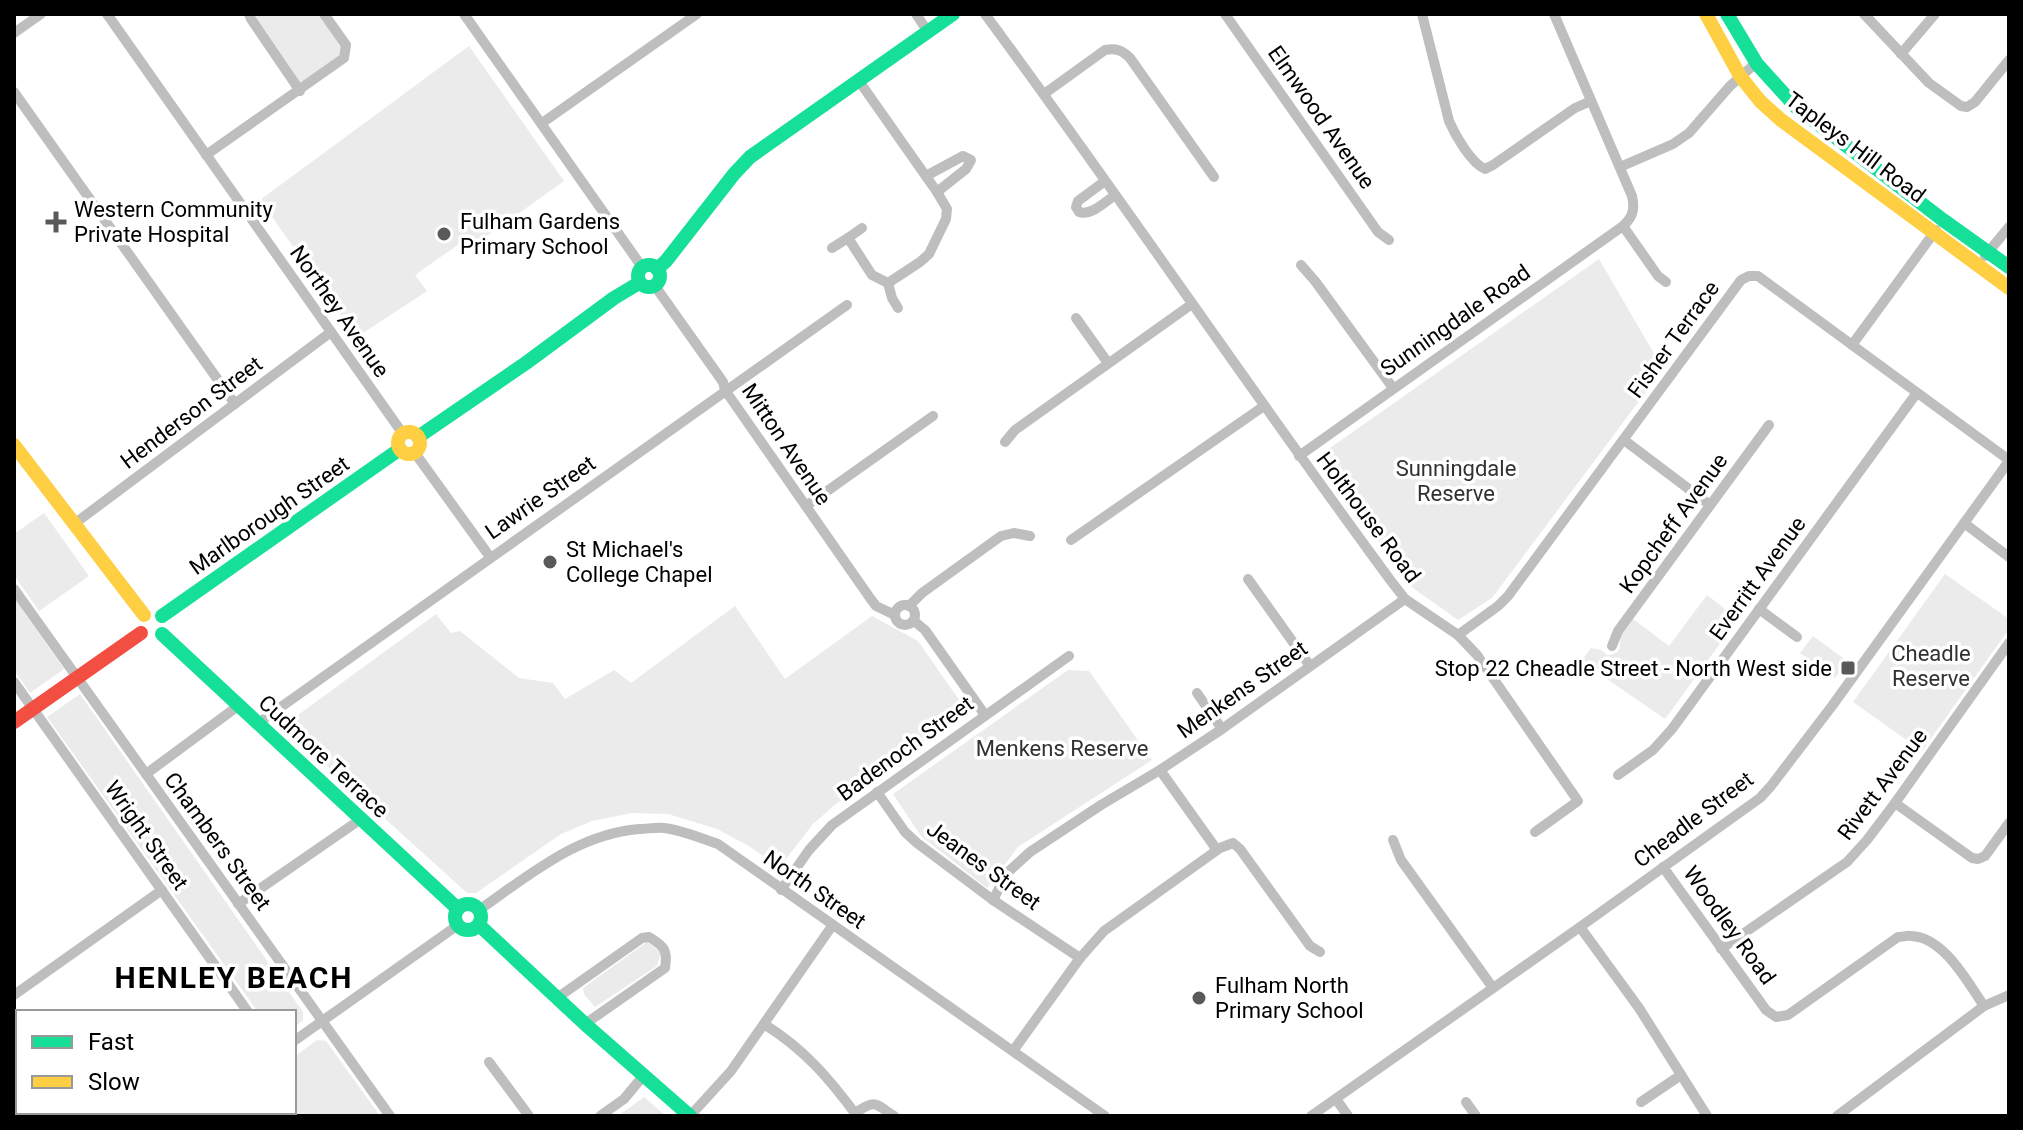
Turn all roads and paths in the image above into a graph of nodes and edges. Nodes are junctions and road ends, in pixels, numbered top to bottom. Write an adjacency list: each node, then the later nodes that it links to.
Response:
1 (41, 14): 18 (street)
2 (107, 14): 29 (street, Northey Avenue)
3 (249, 14): 24 (street)
4 (324, 14): 24 (street)
5 (464, 14): 28 (street)
6 (697, 14): 28 (street)
7 (916, 14): 17 (street)
8 (953, 14): 17 (street)
9 (985, 14): 26 (street, Holthouse Road)
10 (1225, 14): 42 (street, Elmwood Avenue)
11 (1422, 14): 27 (street)
12 (1554, 14): 27 (street)
13 (1706, 14): 22 (street, Tapleys Hill Road)
14 (1727, 14): 21 (street, Tapleys Hill Road)
15 (1864, 14): 19 (street)
16 (1935, 14): 19 (street)
17 (928, 32): 23 (street)
18 (14, 33)
19 (1901, 54): 20 (street)
20 (2009, 60)
21 (1756, 63): 22 (street); 36 (street, Tapleys Hill Road)
22 (1740, 76): 30 (street); 40 (street, Tapleys Hill Road)
23 (859, 81): 31 (street); 48 (street)
24 (300, 91): 29 (street)
25 (14, 92): 64 (street)
26 (1044, 94): 32 (street); 33 (street, Holthouse Road)
27 (1591, 101): 30 (street)
28 (542, 123): 48 (street)
29 (206, 155): 58 (street, Northey Avenue)
30 (1620, 167): 37 (street, Sunningdale Road)
31 (926, 176): 34 (street); 34 (street)
32 (1214, 177)
33 (1105, 181): 35 (street, Holthouse Road); 35 (street)
34 (937, 192): 51 (street)
35 (1115, 195): 54 (street, Holthouse Road)
36 (1943, 220): 40 (street); 44 (street, Tapleys Hill Road)
37 (1623, 226): 49 (street); 61 (street, Sunningdale Road)
38 (2009, 227): 44 (street)
39 (862, 228): 41 (street)
40 (1933, 233): 46 (street, Tapleys Hill Road); 59 (street)
41 (848, 238): 43 (street); 51 (street)
42 (1389, 240)
43 (832, 248)
44 (1988, 252): 46 (street); 47 (street, Tapleys Hill Road)
45 (1301, 265): 61 (street)
46 (1978, 266): 53 (street, Tapleys Hill Road)
47 (2009, 267)
48 (650, 268): 50 (street); 52 (street)
49 (1666, 282)
50 (639, 283): 52 (street); 68 (street)
51 (888, 283): 56 (street)
52 (655, 286): 62 (street, Mitton Avenue)
53 (2009, 288)
54 (1192, 304): 60 (street); 65 (street, Holthouse Road)
55 (847, 305): 62 (street, Lawrie Street)
56 (898, 308)
57 (1076, 318): 60 (street)
58 (331, 332): 64 (street, Henderson Street); 68 (street, Northey Avenue)
59 (1852, 345): 63 (street, Fisher Terrace); 69 (street, Fisher Terrace)
60 (1108, 363): 70 (street)
61 (1393, 388): 73 (street, Sunningdale Road)
62 (725, 390): 76 (street, Mitton Avenue); 81 (street, Lawrie Street)
63 (1916, 394): 74 (street, Fisher Terrace); 87 (street, Everritt Avenue)
64 (235, 404): 78 (street, Henderson Street)
65 (1264, 406): 73 (street, Holthouse Road); 80 (street)
66 (933, 416): 76 (street)
67 (1769, 425): 75 (street, Kopcheff Avenue)
68 (411, 435): 72 (street)
69 (1624, 440): 75 (street); 94 (street, Fisher Terrace)
70 (1005, 442)
71 (14, 445): 78 (street)
72 (408, 451): 81 (street); 90 (street, Marlborough Street)
73 (1299, 456): 85 (street, Holthouse Road)
74 (2009, 460): 77 (street, Cheadle Street)
75 (1710, 505): 97 (street, Kopcheff Avenue)
76 (806, 506): 89 (street, Mitton Avenue)
77 (1964, 523): 82 (street); 119 (street, Cheadle Street)
78 (74, 524): 88 (street)
79 (1030, 536): 86 (street)
80 (1071, 540)
81 (490, 557): 107 (street, Lawrie Street)
82 (2009, 557)
83 (1248, 579): 99 (street)
84 (14, 589): 100 (street, Chambers Street)
85 (1405, 599): 94 (street, Holthouse Road); 99 (street, Menkens Street)
86 (909, 606): 89 (street); 91 (street)
87 (1759, 609): 95 (street); 111 (street, Everritt Avenue)
88 (144, 615): 90 (street); 92 (street)
89 (895, 615): 91 (street)
90 (162, 616): 93 (street)
91 (914, 621): 105 (street)
92 (141, 633): 93 (street); 100 (street)
93 (162, 634): 103 (street, Cudmore Terrace)
94 (1458, 635): 116 (street, Holthouse Road)
95 (1797, 637)
96 (2009, 643): 113 (street, Rivett Avenue)
97 (1612, 646)
98 (1069, 656): 105 (street, Badenoch Street)
99 (1310, 666): 108 (street, Menkens Street)
100 (77, 678): 104 (street); 110 (street, Chambers Street)
101 (14, 682): 104 (street, Wright Street)
102 (1197, 693): 108 (street)
103 (238, 706): 107 (street, Cudmore Terrace); 110 (street)
104 (33, 709): 106 (street); 120 (street, Wright Street)
105 (985, 715): 112 (street, Badenoch Street)
106 (14, 722)
107 (257, 724): 114 (street, Cudmore Terrace)
108 (1222, 729): 109 (street, Menkens Street)
109 (1160, 770): 118 (street); 122 (street, Menkens Street)
110 (146, 774): 123 (street, Chambers Street)
111 (1618, 775)
112 (877, 792): 121 (street, Badenoch Street); 122 (street, Jeanes Street)
113 (1895, 803): 115 (street); 129 (street, Rivett Avenue)
114 (361, 819): 123 (street); 124 (street, Cudmore Terrace)
115 (2009, 823)
116 (1535, 832)
117 (1393, 840): 132 (street)
118 (1217, 850): 130 (street); 131 (street)
119 (1663, 867): 128 (street, Cheadle Street); 129 (street, Woodley Road)
120 (162, 890): 133 (street); 137 (street, Wright Street)
121 (781, 890): 125 (street, North Street); 127 (street, North Street)
122 (993, 900): 131 (street, Jeanes Street)
123 (238, 904): 138 (street, Chambers Street)
124 (458, 909): 125 (street); 126 (street)
125 (479, 918): 126 (street); 135 (street)
126 (458, 925): 138 (street)
127 (832, 926): 140 (street); 142 (street, North Street)
128 (1580, 927): 132 (street, Cheadle Street); 145 (street)
129 (1721, 949): 136 (street, Woodley Road)
130 (1320, 952)
131 (1080, 958): 142 (street)
132 (1493, 988): 146 (street, Cheadle Street)
133 (14, 995)
134 (2009, 995): 136 (street)
135 (557, 998): 139 (street); 139 (street)
136 (1984, 1006): 160 (street)
137 (247, 1010)
138 (322, 1021): 141 (street); 150 (street, Chambers Street)
139 (585, 1024): 144 (street)
140 (764, 1024): 149 (street); 153 (street)
141 (296, 1040)
142 (1013, 1051): 155 (street, North Street)
143 (489, 1062): 151 (street)
144 (644, 1075): 152 (street); 153 (street)
145 (1681, 1075): 148 (street); 159 (street)
146 (1336, 1099): 156 (street, Cheadle Street); 157 (street)
147 (1466, 1102): 158 (street)
148 (1641, 1102)
149 (856, 1115): 154 (street)
150 (390, 1116)
151 (529, 1116)
152 (600, 1116)
153 (690, 1116)
154 (894, 1116)
155 (1105, 1116)
156 (1311, 1116)
157 (1348, 1116)
158 (1476, 1116)
159 (1707, 1116)
160 (1837, 1116)

